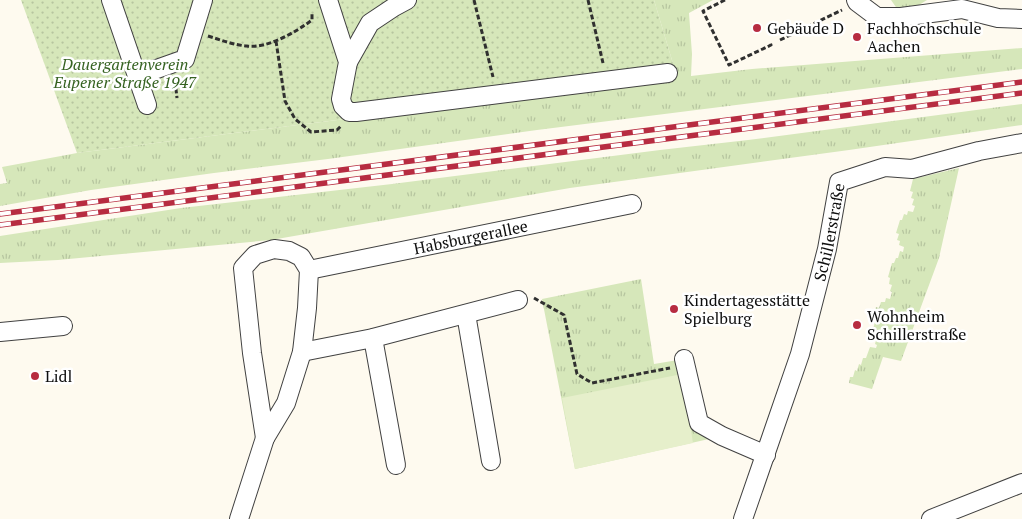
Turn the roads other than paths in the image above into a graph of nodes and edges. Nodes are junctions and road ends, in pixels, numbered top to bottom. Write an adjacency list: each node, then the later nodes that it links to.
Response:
1 (111, 0): 11 (street)
2 (203, 0): 11 (street)
3 (408, 0): 9 (street)
4 (947, 0): 7 (street)
5 (856, 1): 7 (street)
6 (320, 3): 9 (street)
7 (925, 14): 8 (street)
8 (1022, 19)
9 (348, 62): 10 (street)
10 (668, 73)
11 (137, 76): 12 (street)
12 (147, 105)
13 (1022, 143): 24 (street, Schillerstraße)
14 (632, 204): 15 (street, Habsburgerallee)
15 (309, 270): 21 (street); 23 (street)
16 (518, 300): 17 (street)
17 (466, 314): 20 (street); 25 (street)
18 (63, 326): 19 (street)
19 (0, 332)
20 (373, 338): 21 (street); 26 (street)
21 (302, 352): 23 (street)
22 (677, 364): 24 (street)
23 (265, 438): 28 (street)
24 (766, 454): 29 (street, Schillerstraße)
25 (491, 461)
26 (396, 465)
27 (1022, 483): 30 (street)
28 (240, 519)
29 (743, 519)
30 (931, 519)

